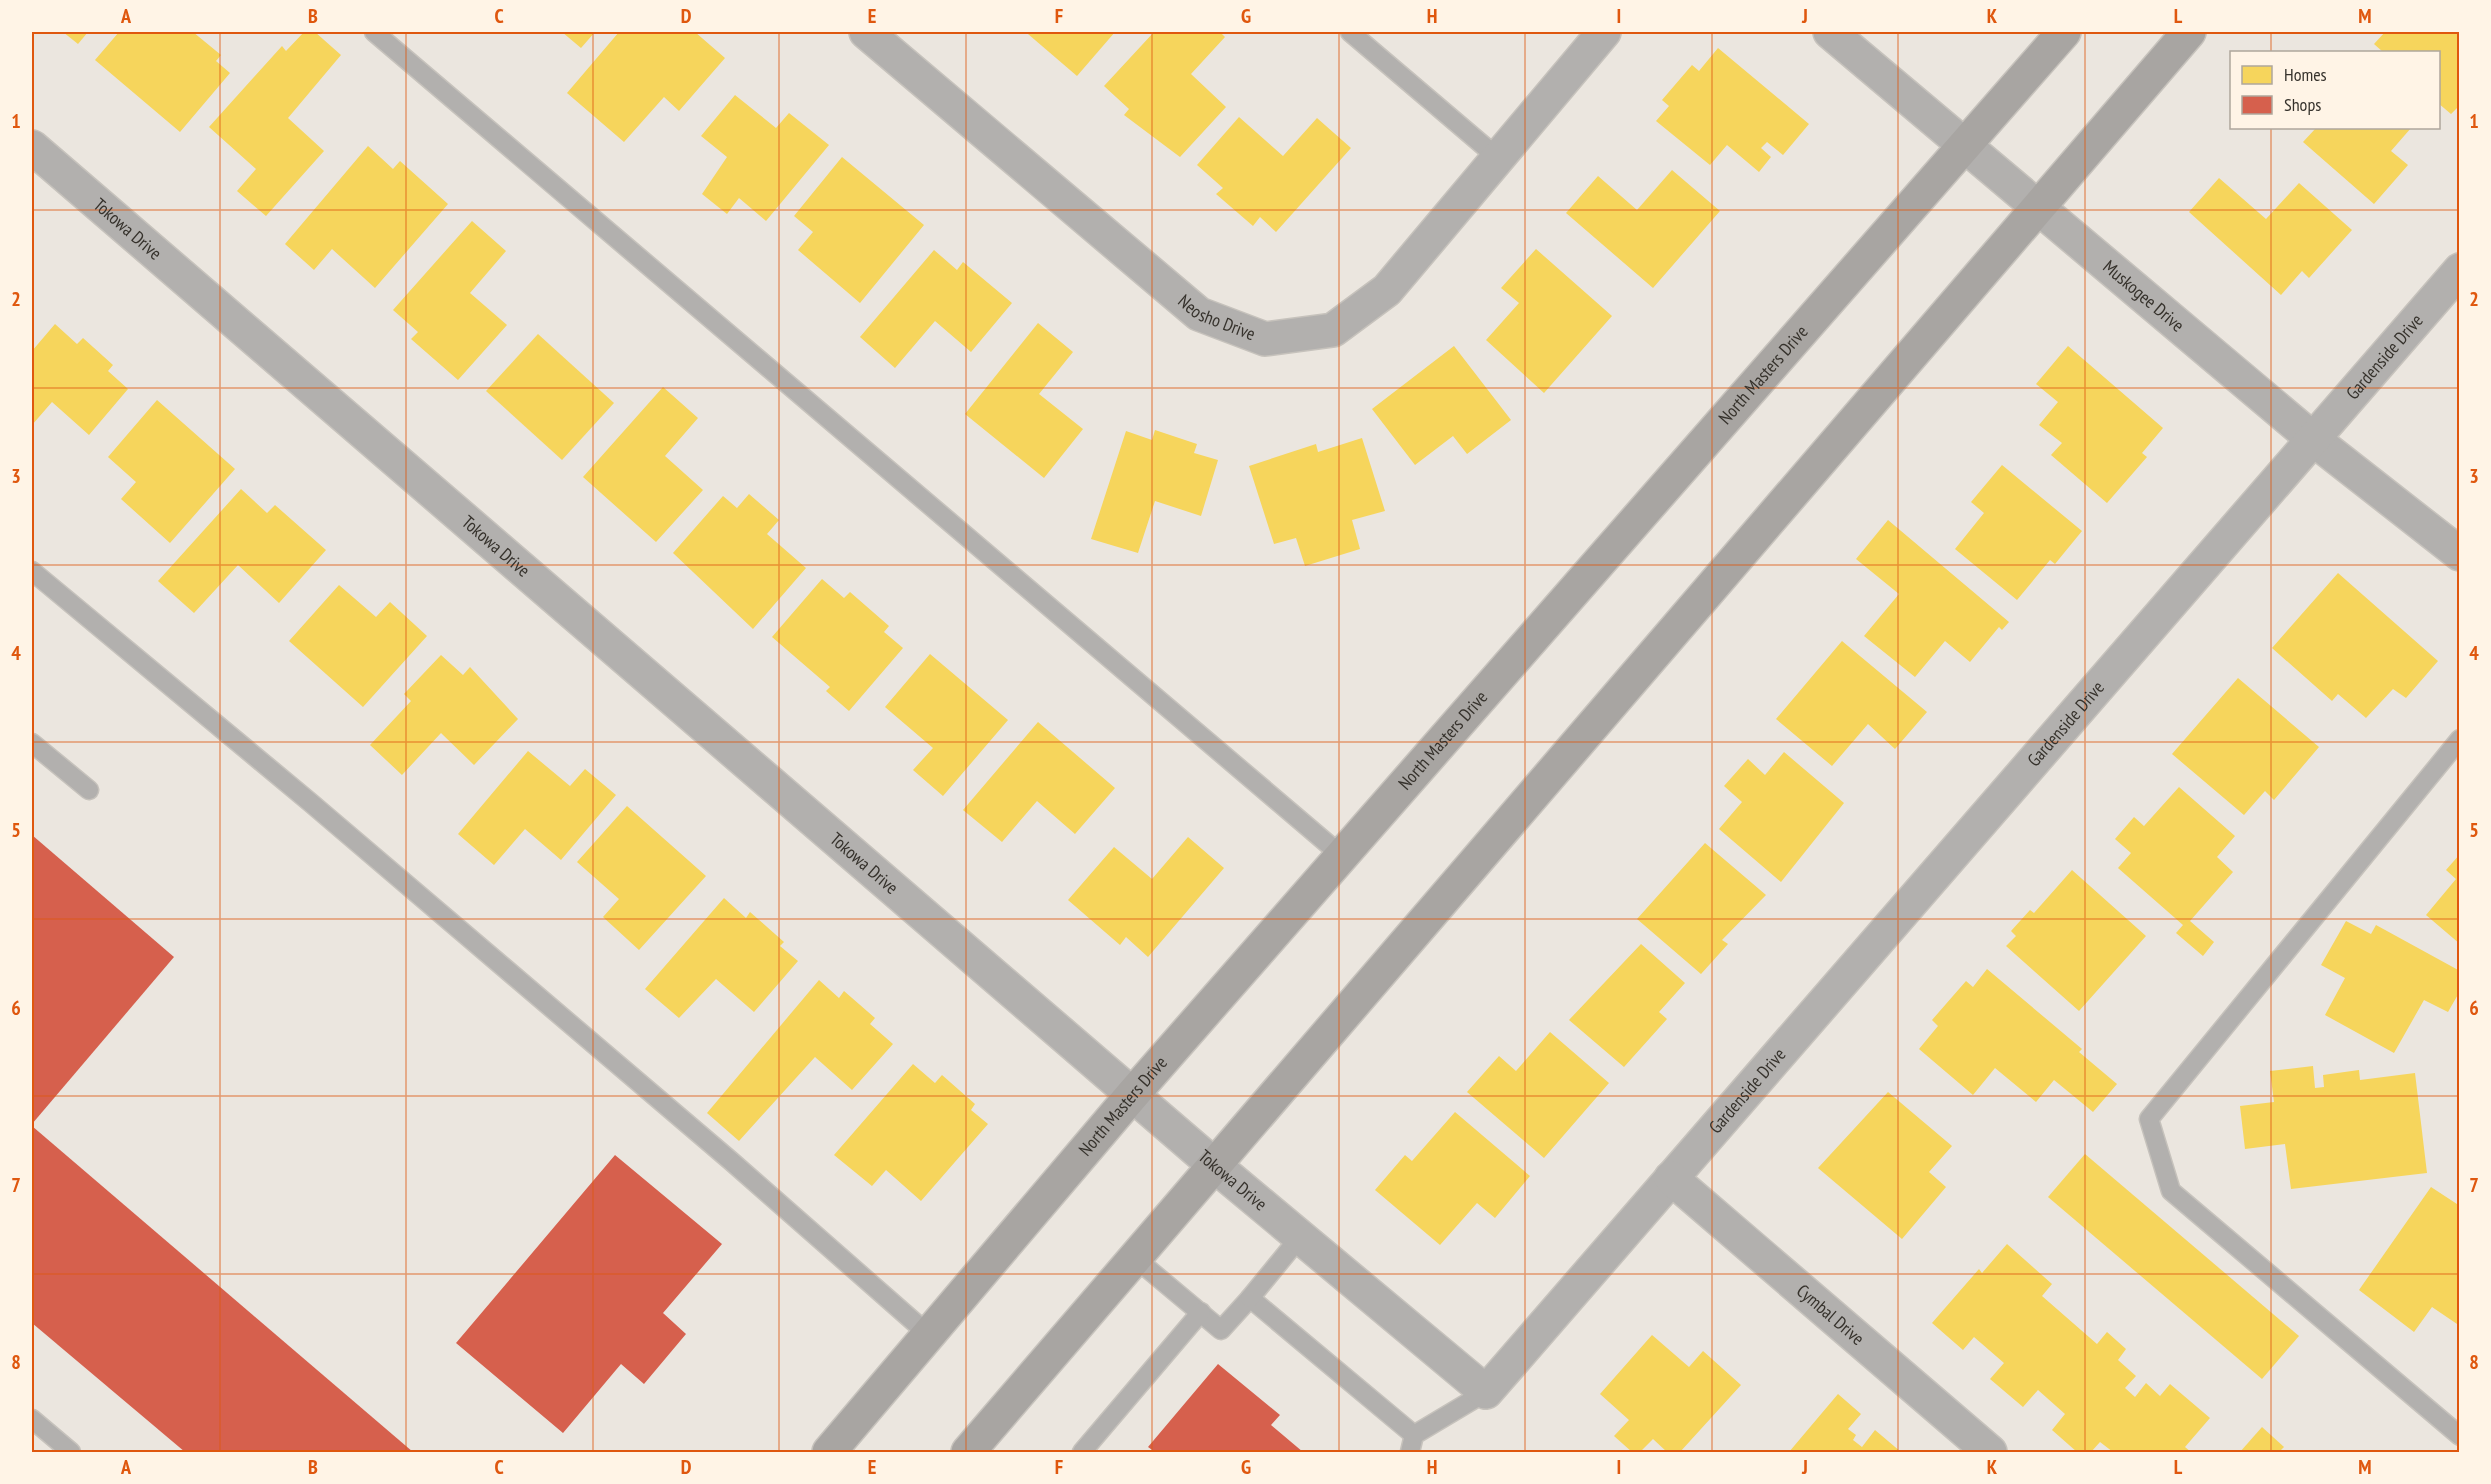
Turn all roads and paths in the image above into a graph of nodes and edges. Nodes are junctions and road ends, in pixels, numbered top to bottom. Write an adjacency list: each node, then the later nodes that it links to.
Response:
1 (374, 32): 19 (lane)
2 (866, 32): 10 (street, Neosho Drive)
3 (1350, 32): 10 (lane)
4 (1604, 32): 10 (street, Neosho Drive)
5 (1830, 32): 9 (street, Muskogee Drive)
6 (2064, 32): 9 (main road, North Masters Drive)
7 (2189, 32): 11 (main road)
8 (32, 147): 20 (street, Tokowa Drive)
9 (1965, 147): 11 (street, Muskogee Drive); 19 (main road, North Masters Drive)
10 (1498, 158)
11 (2039, 208): 13 (street, Muskogee Drive); 21 (main road)
12 (2460, 270): 13 (street, Gardenside Drive)
13 (2313, 439): 14 (street, Muskogee Drive); 22 (street, Gardenside Drive)
14 (2460, 554)
15 (32, 571): 27 (lane)
16 (2460, 738): 30 (lane)
17 (32, 743): 18 (lane)
18 (89, 790)
19 (1342, 856): 20 (main road, North Masters Drive)
20 (1133, 1094): 21 (street, Tokowa Drive); 27 (main road, North Masters Drive)
21 (1214, 1165): 23 (street, Tokowa Drive); 24 (main road)
22 (1671, 1178): 28 (street); 37 (street, Cymbal Drive)
23 (1300, 1237): 25 (lane); 28 (street, Tokowa Drive)
24 (1134, 1258): 26 (lane); 35 (main road)
25 (1250, 1298): 26 (lane); 31 (lane)
26 (1201, 1312): 36 (lane)
27 (928, 1335): 34 (main road, North Masters Drive)
28 (1486, 1392): 31 (lane)
29 (32, 1419): 32 (lane)
30 (2460, 1436)
31 (1412, 1444)
32 (51, 1446): 33 (lane)
33 (71, 1452)
34 (829, 1452)
35 (968, 1452)
36 (1082, 1452)
37 (1990, 1452)

